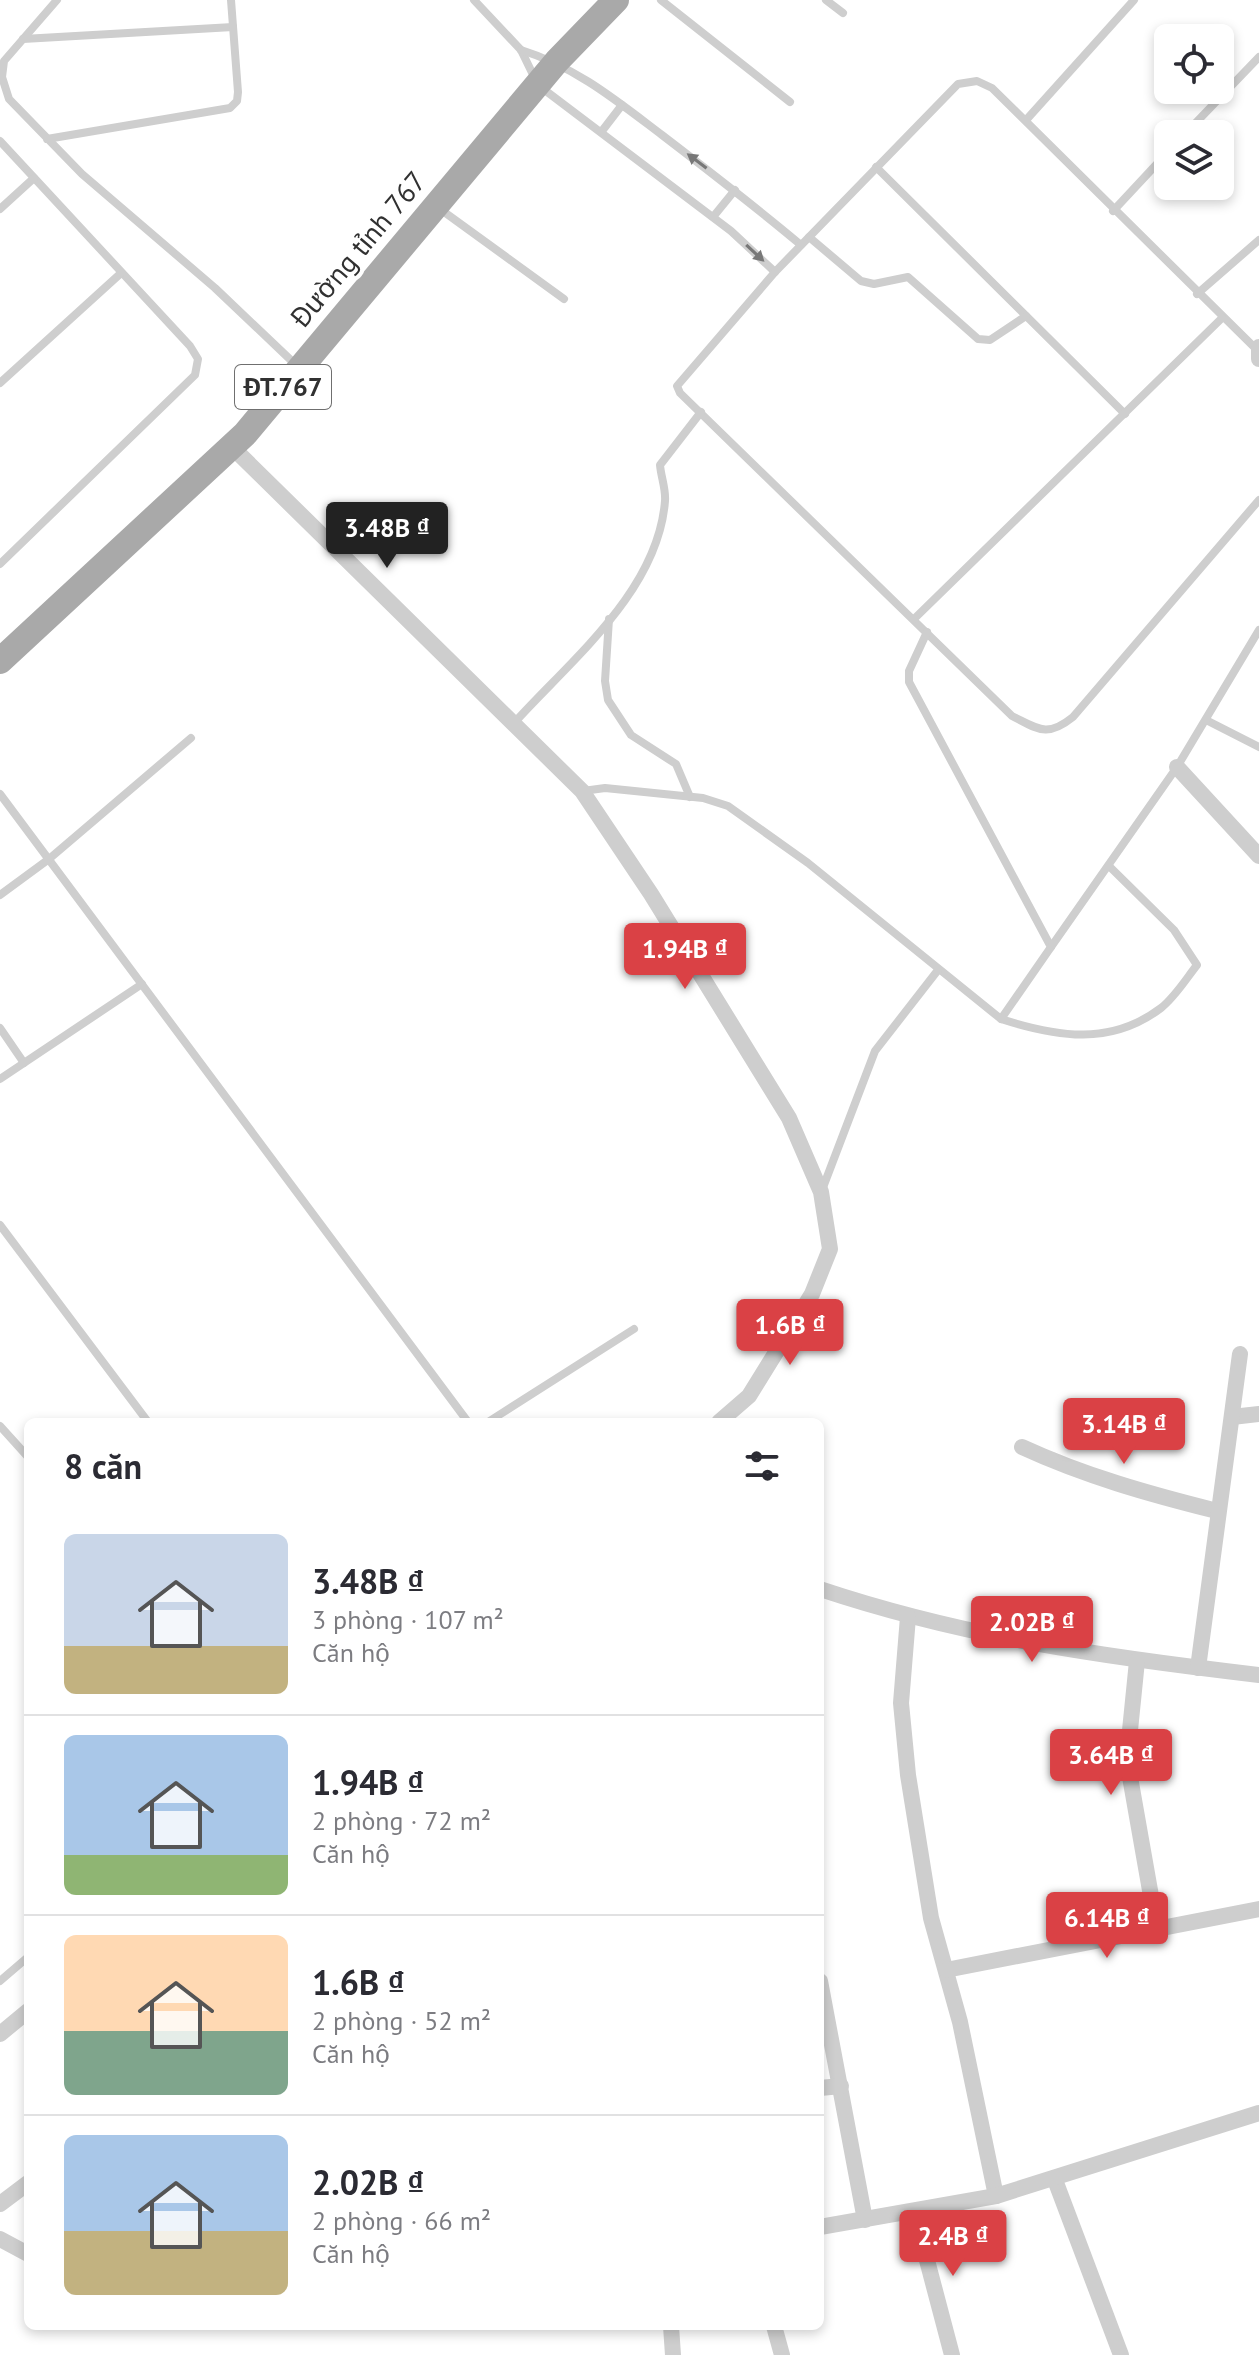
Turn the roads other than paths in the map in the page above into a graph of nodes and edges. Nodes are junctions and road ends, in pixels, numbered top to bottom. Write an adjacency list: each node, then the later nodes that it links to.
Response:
1 (57, 0): 10 (lane)
2 (231, 0): 9 (lane)
3 (474, 0): 11 (lane)
4 (616, 0): 13 (main road, Đường tỉnh 767 / ĐT.767)
5 (661, 0): 15 (lane)
6 (826, 0): 8 (lane)
7 (1134, 0): 17 (lane)
8 (843, 13)
9 (233, 27): 10 (lane); 20 (lane)
10 (23, 39): 20 (lane)
11 (521, 50): 13 (lane); 14 (lane)
12 (1259, 57): 18 (lane)
13 (557, 61): 14 (main road, Đường tỉnh 767 / ĐT.767); 16 (lane)
14 (538, 85): 19 (lane); 26 (main road, Đường tỉnh 767 / ĐT.767)
15 (790, 102)
16 (622, 105): 19 (lane); 25 (lane, one-way to 16)
17 (1027, 119): 22 (lane); 28 (lane)
18 (1198, 120)
19 (602, 131): 29 (lane)
20 (47, 139): 40 (lane)
21 (0, 141): 24 (lane)
22 (876, 167): 30 (lane); 37 (lane)
23 (1154, 167): 28 (lane)
24 (34, 178): 27 (lane); 34 (lane)
25 (735, 190): 29 (lane); 32 (lane)
26 (436, 206): 36 (lane); 40 (main road, Đường tỉnh 767 / ĐT.767)
27 (0, 209)
28 (1113, 211): 35 (lane)
29 (713, 217): 33 (lane, one-way to 33)
30 (809, 237): 32 (lane); 37 (lane)
31 (1259, 240): 35 (lane)
32 (801, 245): 33 (lane)
33 (775, 272): 42 (lane)
34 (120, 274): 41 (lane); 46 (lane)
35 (1197, 294): 38 (lane)
36 (564, 299)
37 (1026, 316): 43 (lane)
38 (1222, 318): 39 (lane); 43 (lane)
39 (1258, 352)
40 (299, 368): 44 (main road, Đường tỉnh 767 / ĐT.767)
41 (0, 383)
42 (701, 412): 47 (lane); 48 (lane)
43 (1125, 414): 48 (lane)
44 (231, 446): 51 (main road, Đường tỉnh 767 / ĐT.767); 53 (street)
45 (1259, 500): 50 (lane)
46 (0, 564)
47 (609, 618): 53 (lane); 59 (lane)
48 (914, 619): 50 (lane)
49 (1259, 630): 52 (lane)
50 (927, 632): 64 (lane)
51 (0, 661)
52 (1206, 720): 55 (lane); 56 (lane)
53 (515, 722): 57 (street)
54 (191, 738): 61 (lane)
55 (1259, 747)
56 (1177, 767): 60 (street); 62 (lane)
57 (582, 791): 59 (lane); 71 (street)
58 (0, 794): 61 (lane)
59 (690, 797): 65 (lane)
60 (1259, 856)
61 (49, 859): 63 (lane); 66 (lane)
62 (1110, 867): 64 (lane); 67 (lane)
63 (0, 895)
64 (1051, 947): 67 (lane)
65 (938, 970): 67 (lane); 71 (lane)
66 (142, 984): 69 (lane); 78 (lane)
67 (1001, 1019)
68 (0, 1028): 69 (lane)
69 (24, 1063): 70 (lane)
70 (0, 1079)
71 (821, 1192): 80 (street)
72 (0, 1225): 77 (lane)
73 (634, 1329): 79 (lane)
74 (1240, 1354): 76 (street)
75 (1259, 1414): 76 (street)
76 (1232, 1417): 84 (street)
77 (145, 1418)
78 (465, 1418)
79 (494, 1418)
80 (724, 1418)
81 (0, 1426): 83 (lane)
82 (1022, 1447): 84 (street)
83 (24, 1453)
84 (1217, 1511): 88 (street)
85 (824, 1590): 86 (street)
86 (908, 1617): 87 (street); 93 (street)
87 (1137, 1661): 88 (street); 91 (street)
88 (1198, 1668): 89 (street)
89 (1259, 1675)
90 (1259, 1909): 91 (street)
91 (1157, 1930): 93 (street)
92 (24, 1960): 94 (lane)
93 (946, 1970): 103 (street)
94 (0, 1981)
95 (824, 2001): 98 (street)
96 (24, 2013): 97 (street)
97 (3, 2026)
98 (841, 2086): 99 (street); 106 (street)
99 (824, 2088)
100 (1259, 2113): 101 (street)
101 (1055, 2180): 103 (street); 115 (street)
102 (24, 2186): 104 (street)
103 (996, 2196): 105 (street)
104 (0, 2204)
105 (914, 2211): 106 (street); 114 (street)
106 (865, 2220): 107 (street)
107 (824, 2226)
108 (0, 2239): 109 (street)
109 (24, 2252)
110 (671, 2330): 112 (street)
111 (775, 2330): 113 (street)
112 (673, 2355)
113 (782, 2355)
114 (952, 2355)
115 (1121, 2355)

